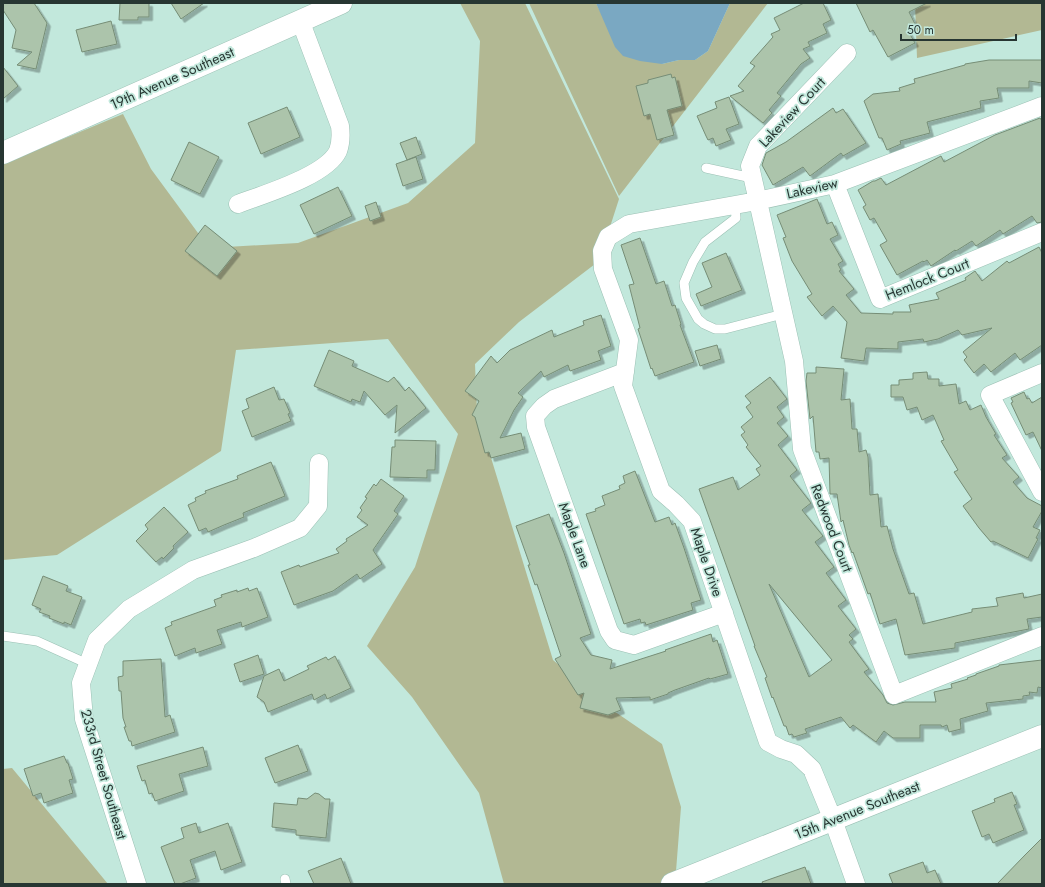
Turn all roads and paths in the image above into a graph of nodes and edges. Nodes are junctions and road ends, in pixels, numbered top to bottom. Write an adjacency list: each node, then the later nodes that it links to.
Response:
1 (340, 3): 2 (street, 19th Avenue Southeast)
2 (300, 20): 5 (street, 19th Avenue Southeast); 10 (street)
3 (847, 53): 7 (street, Lakeview Court)
4 (1042, 106): 8 (street, Lakeview)
5 (3, 153)
6 (706, 168): 7 (lane)
7 (752, 178): 9 (street, Lakeview Court)
8 (834, 184): 9 (street, Lakeview); 12 (street, Hemlock Court)
9 (758, 201): 11 (street, Lakeview); 14 (street, Redwood Court)
10 (238, 204)
11 (735, 205): 13 (street, Lakeview); 14 (lane)
12 (1042, 232)
13 (603, 269): 15 (street, Maple Drive)
14 (783, 314): 21 (street, Redwood Court)
15 (625, 372): 19 (street, Maple Drive); 19 (street, Maple Lane)
16 (1042, 373): 18 (street)
17 (319, 463): 22 (street, 233rd Street Southeast)
18 (1042, 492)
19 (724, 613): 24 (street, Maple Drive)
20 (3, 636): 22 (lane)
21 (1042, 636)
22 (88, 664): 25 (street, 233rd Street Southeast)
23 (1042, 736): 24 (street, 15th Avenue Southeast)
24 (833, 820): 26 (street, 15th Avenue Southeast); 27 (street, Maple Drive)
25 (137, 884)
26 (672, 884)
27 (856, 884)

